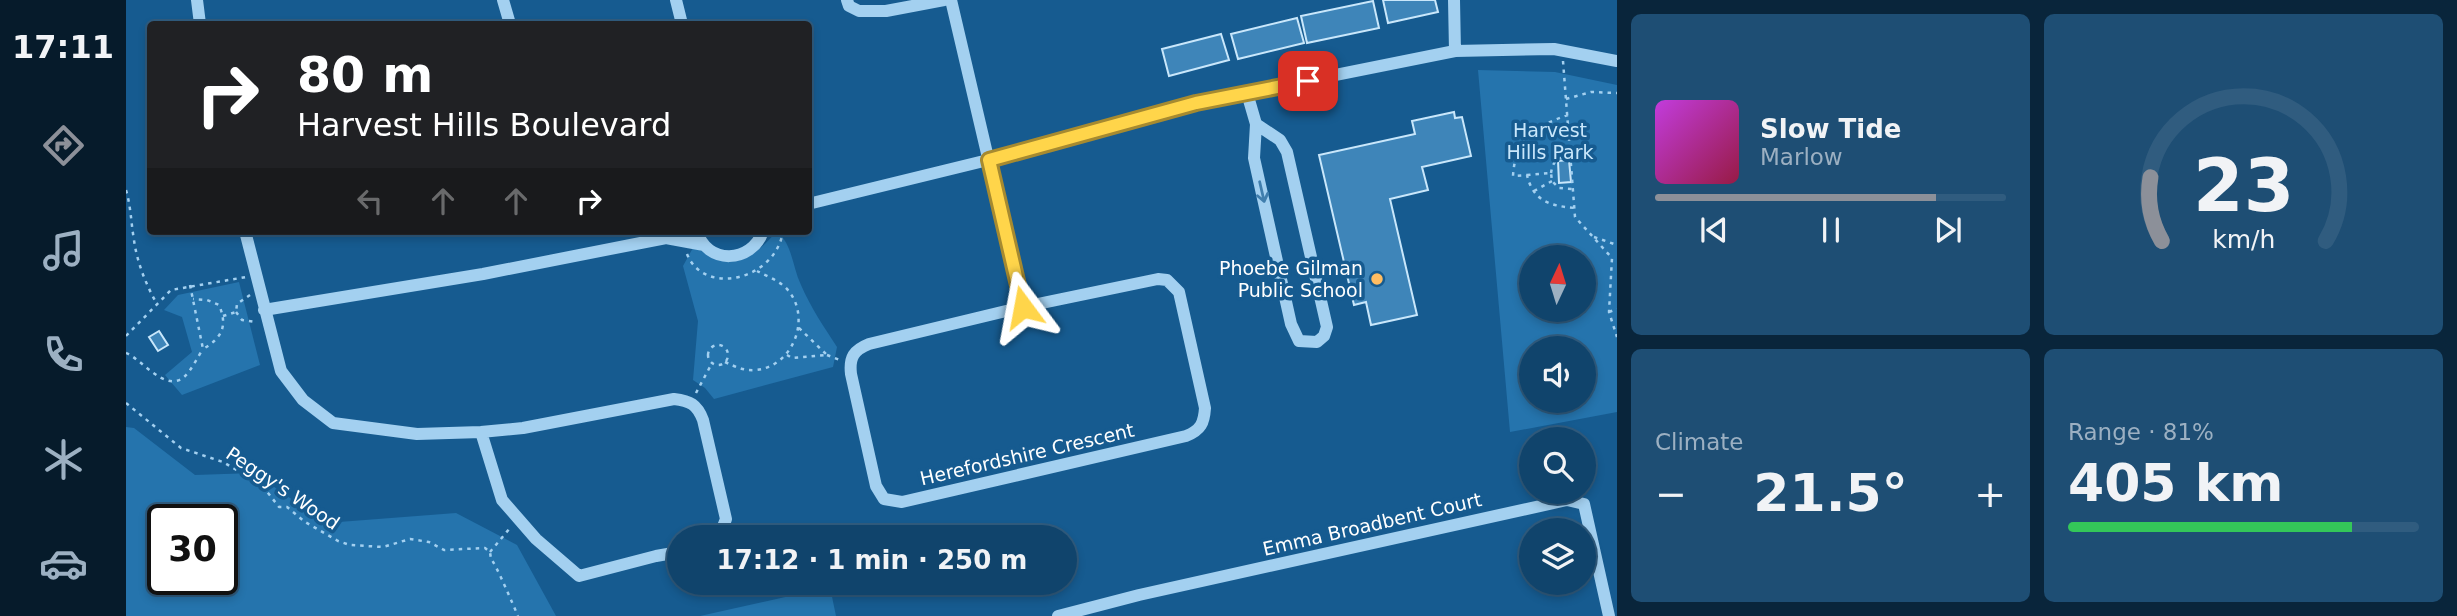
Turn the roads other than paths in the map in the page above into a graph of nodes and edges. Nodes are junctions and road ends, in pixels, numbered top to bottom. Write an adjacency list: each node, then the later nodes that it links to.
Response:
1 (197, 0): 8 (street)
2 (503, 0): 9 (street)
3 (676, 0): 10 (street)
4 (847, 0): 5 (street)
5 (944, 0)
6 (951, 0): 15 (street)
7 (1454, 0): 11 (street)
8 (200, 21)
9 (509, 21)
10 (681, 21)
11 (1455, 51): 12 (street); 13 (street)
12 (1617, 61)
13 (1247, 93): 14 (street); 15 (street)
14 (1255, 124): 14 (street, one-way to 14)
15 (989, 160): 16 (street); 23 (street)
16 (812, 203)
17 (246, 235): 24 (street)
18 (665, 235): 24 (street)
19 (673, 235): 22 (street)
20 (699, 235): 22 (street)
21 (761, 235): 22 (street)
22 (704, 245)
23 (1023, 307): 23 (street, Herefordshire Crescent)
24 (266, 316): 25 (street)
25 (481, 432): 26 (street); 27 (street)
26 (724, 525)
27 (667, 554)
28 (1058, 616): 29 (street, Emma Broadbent Court)
29 (1609, 616)

